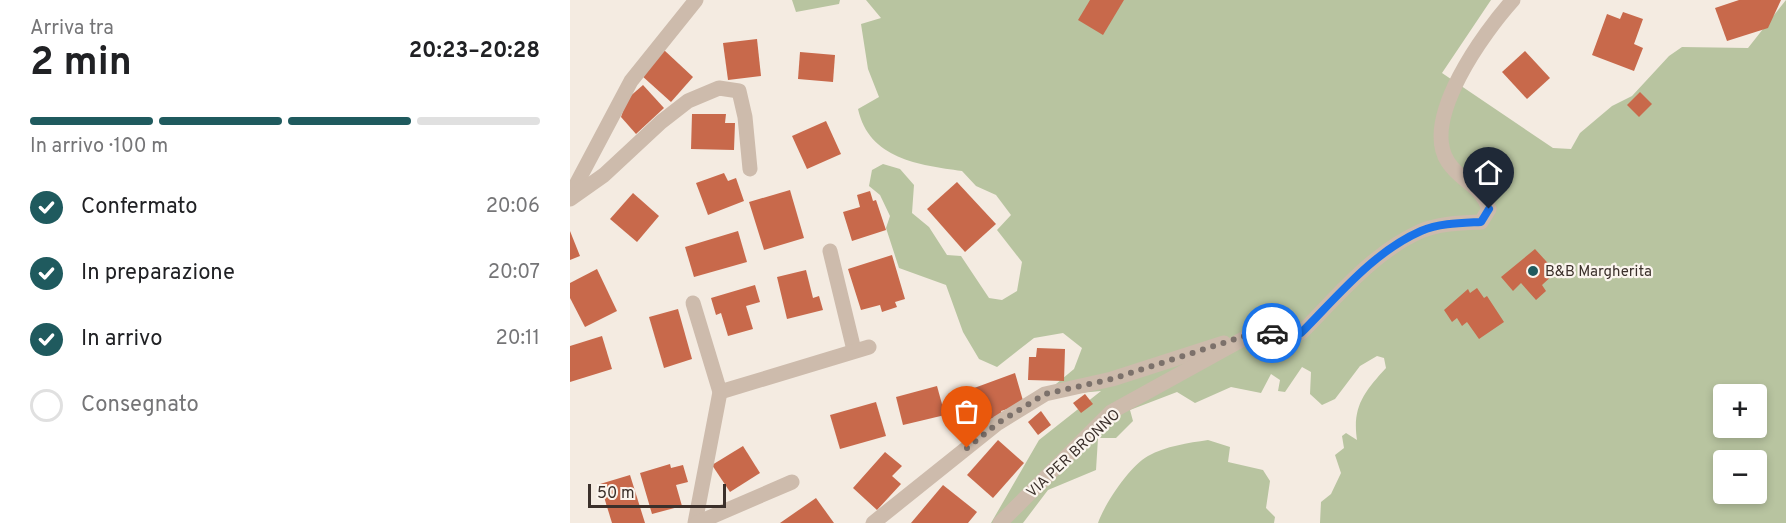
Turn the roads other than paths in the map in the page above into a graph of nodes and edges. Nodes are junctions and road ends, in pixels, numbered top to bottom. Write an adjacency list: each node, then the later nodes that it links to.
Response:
1 (696, 0): 4 (street)
2 (1514, 0): 7 (street, VIA PER BRONNO)
3 (750, 169): 4 (street)
4 (570, 197)
5 (830, 251): 8 (street)
6 (693, 303): 8 (street)
7 (1254, 333): 11 (street); 12 (street, VIA PER BRONNO)
8 (720, 392): 10 (street)
9 (792, 482): 10 (street)
10 (696, 523)
11 (873, 523)
12 (1000, 523)

